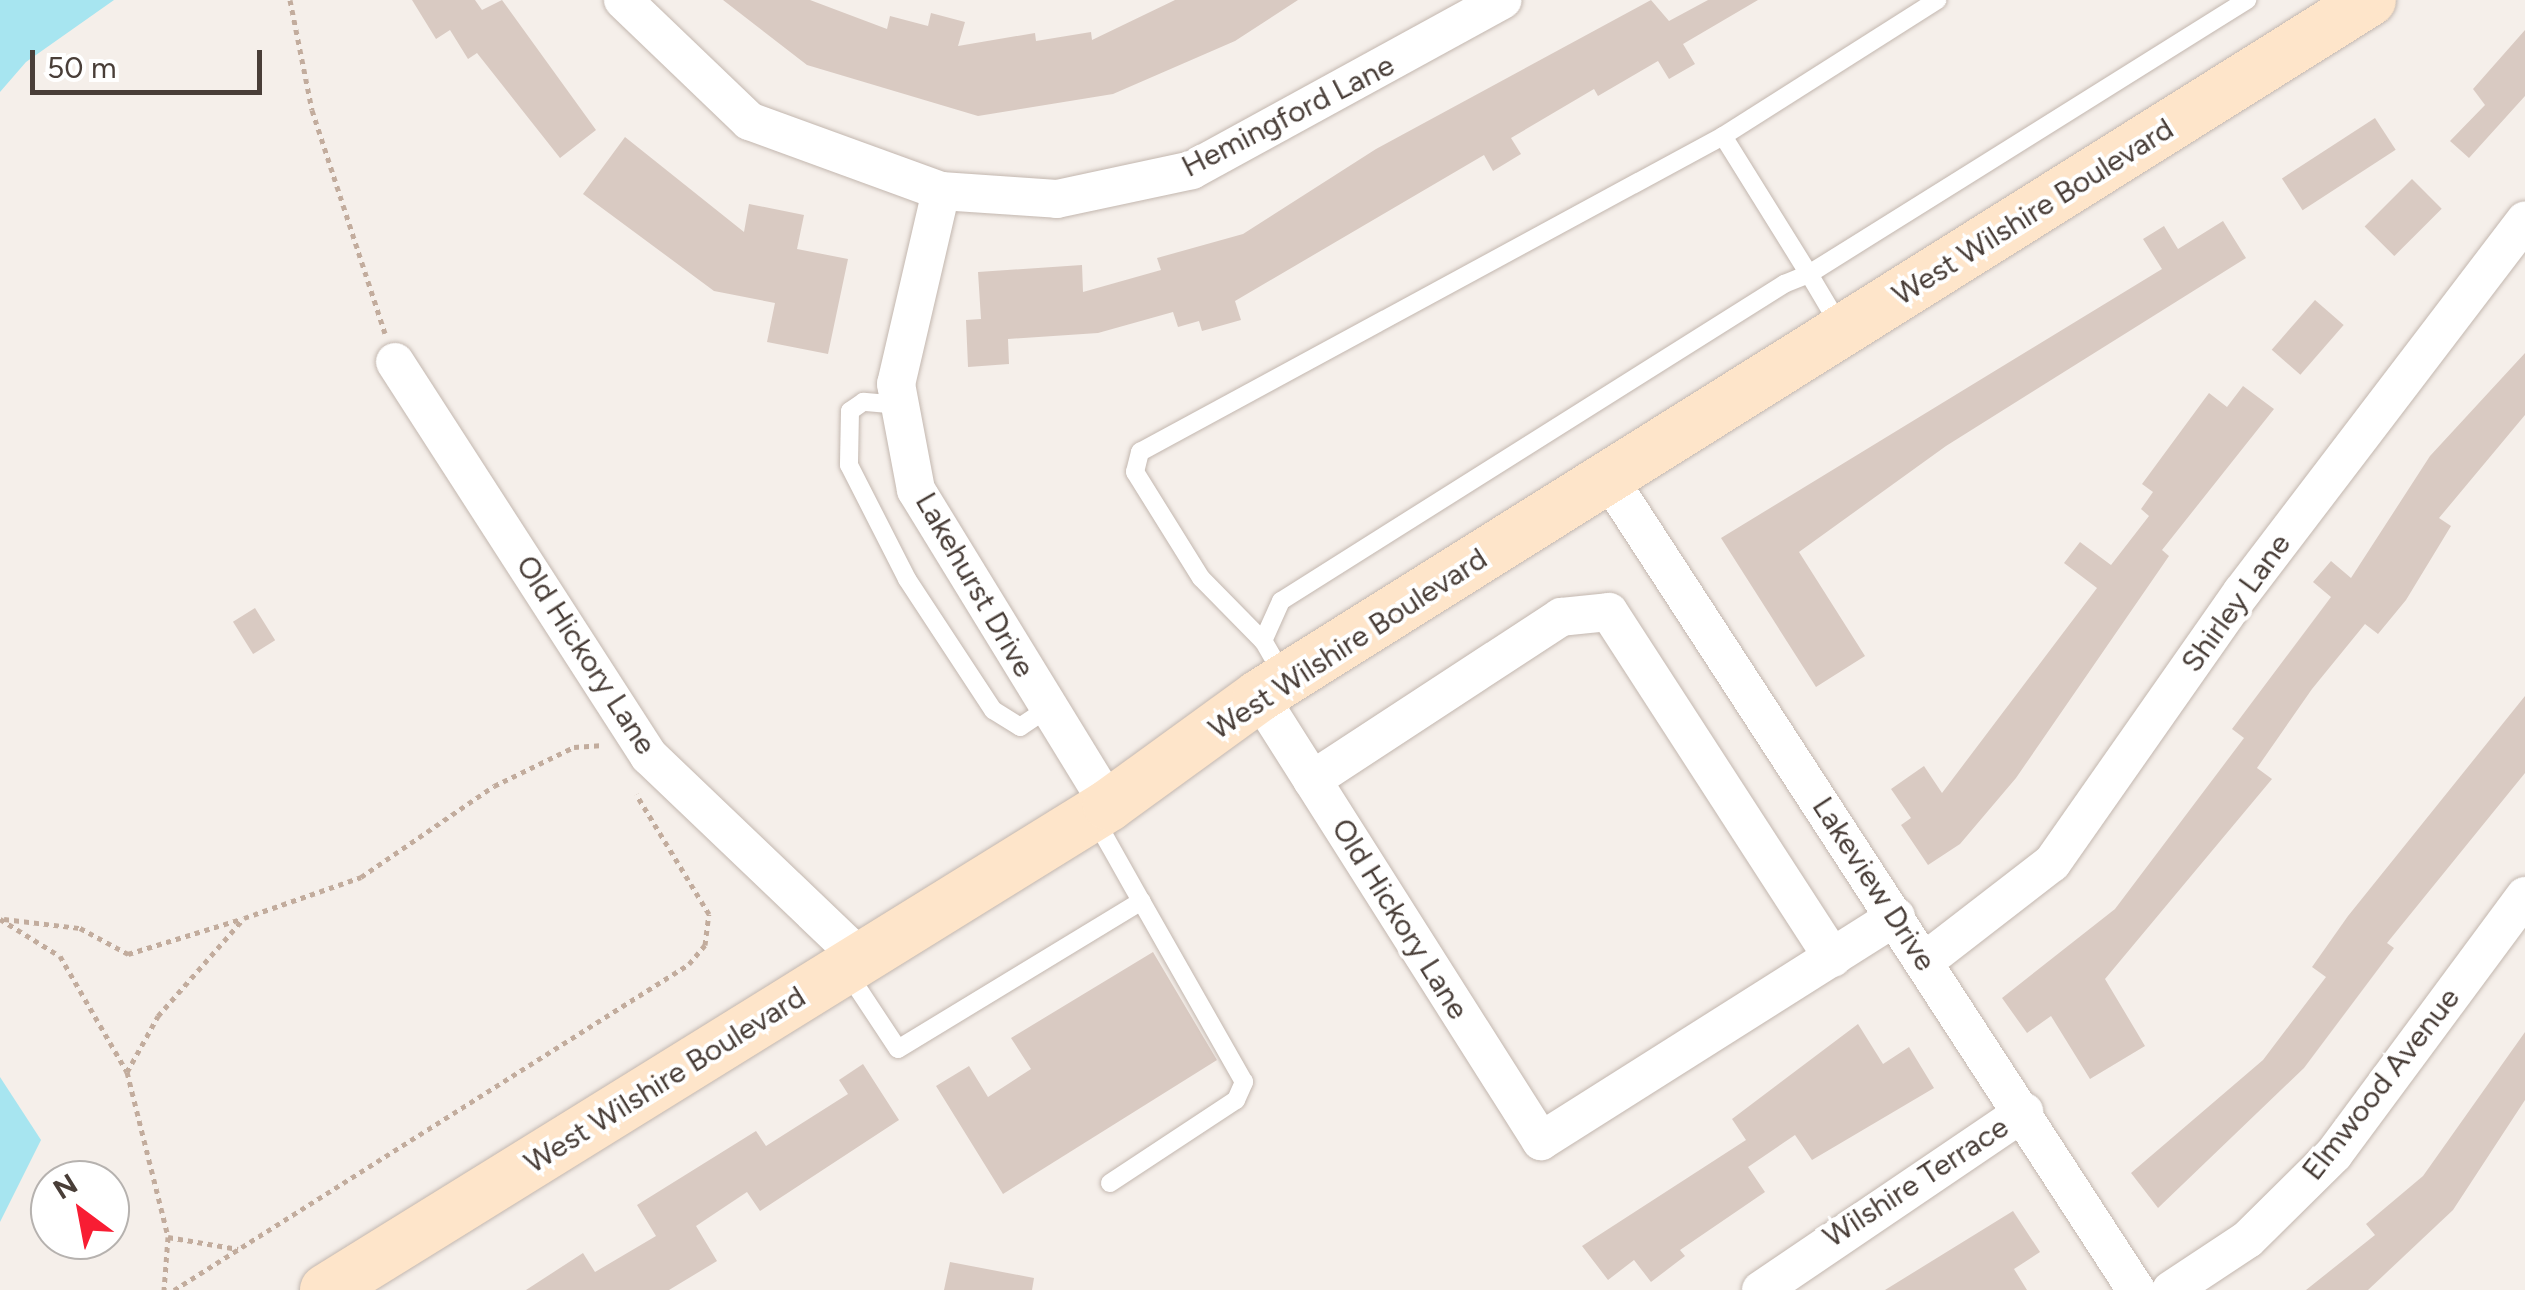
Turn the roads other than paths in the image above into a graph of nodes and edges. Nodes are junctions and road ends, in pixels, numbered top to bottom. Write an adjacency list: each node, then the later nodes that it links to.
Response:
1 (623, 0): 7 (street)
2 (1502, 0): 7 (street, Hemingford Lane)
3 (1938, 0): 6 (lane)
4 (2247, 0): 9 (lane)
5 (2356, 4): 10 (street, West Wilshire Boulevard)
6 (1723, 136): 9 (lane); 14 (lane)
7 (942, 191): 12 (street, Lakehurst Drive)
8 (2525, 220): 23 (street, Shirley Lane)
9 (1809, 274): 10 (lane); 14 (lane)
10 (1843, 332): 13 (street, West Wilshire Boulevard)
11 (395, 362): 22 (street, Old Hickory Lane)
12 (900, 406): 15 (street, Lakehurst Drive); 15 (lane)
13 (1609, 479): 14 (street, West Wilshire Boulevard); 20 (street, Lakeview Drive)
14 (1269, 672): 16 (street, Old Hickory Lane); 17 (street, West Wilshire Boulevard)
15 (1048, 708): 17 (street, Lakehurst Drive)
16 (1312, 780): 21 (street); 21 (street, Old Hickory Lane)
17 (1100, 810): 19 (lane); 22 (street, West Wilshire Boulevard)
18 (2525, 896): 29 (street, Elmwood Avenue)
19 (1141, 901): 22 (lane); 25 (lane)
20 (1896, 918): 21 (street); 23 (street, Lakeview Drive)
21 (1833, 958)
22 (852, 962): 26 (street, West Wilshire Boulevard)
23 (1925, 962): 24 (street, Lakeview Drive)
24 (2024, 1112): 27 (street, Wilshire Terrace); 28 (street, Lakeview Drive)
25 (1110, 1183)
26 (326, 1290)
27 (1761, 1290)
28 (2136, 1290)
29 (2171, 1290)

